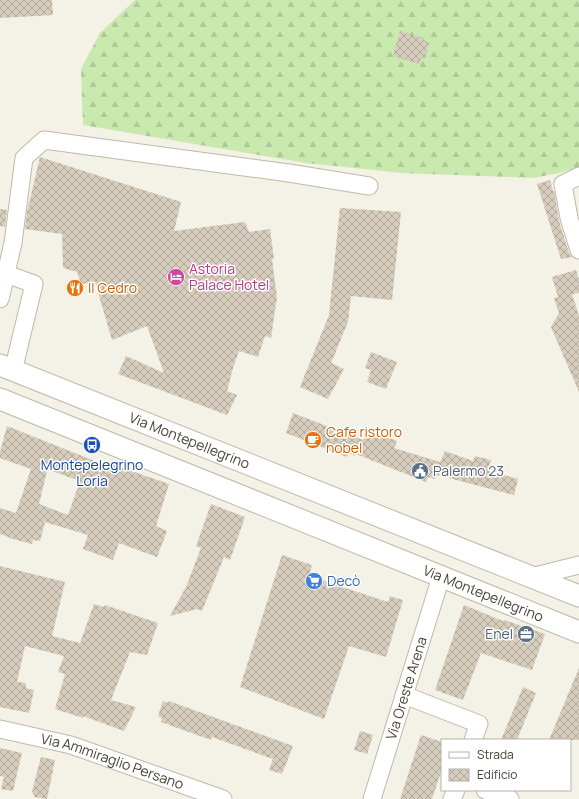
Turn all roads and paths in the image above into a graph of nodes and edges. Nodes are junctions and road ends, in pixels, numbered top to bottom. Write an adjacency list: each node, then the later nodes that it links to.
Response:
1 (579, 176): 3 (street)
2 (369, 186): 4 (street)
3 (579, 250)
4 (6, 274): 5 (street); 6 (street)
5 (0, 299)
6 (7, 368): 8 (street, Via Montepellegrino)
7 (0, 399): 9 (street, Via Montepellegrino)
8 (378, 516): 9 (street); 12 (street, Via Montepellegrino)
9 (365, 547): 11 (street, Via Montepellegrino)
10 (579, 564): 12 (street)
11 (441, 577): 14 (street, Via Montepellegrino); 15 (street, Via Oreste Arena)
12 (531, 577): 13 (street, Via Montepellegrino)
13 (579, 596)
14 (579, 632)
15 (404, 695): 17 (street); 20 (street, Via Oreste Arena)
16 (0, 729): 19 (street, Via Ammiraglio Persano)
17 (473, 739)
18 (489, 791): 21 (street)
19 (223, 799)
20 (372, 799)
21 (510, 799)

